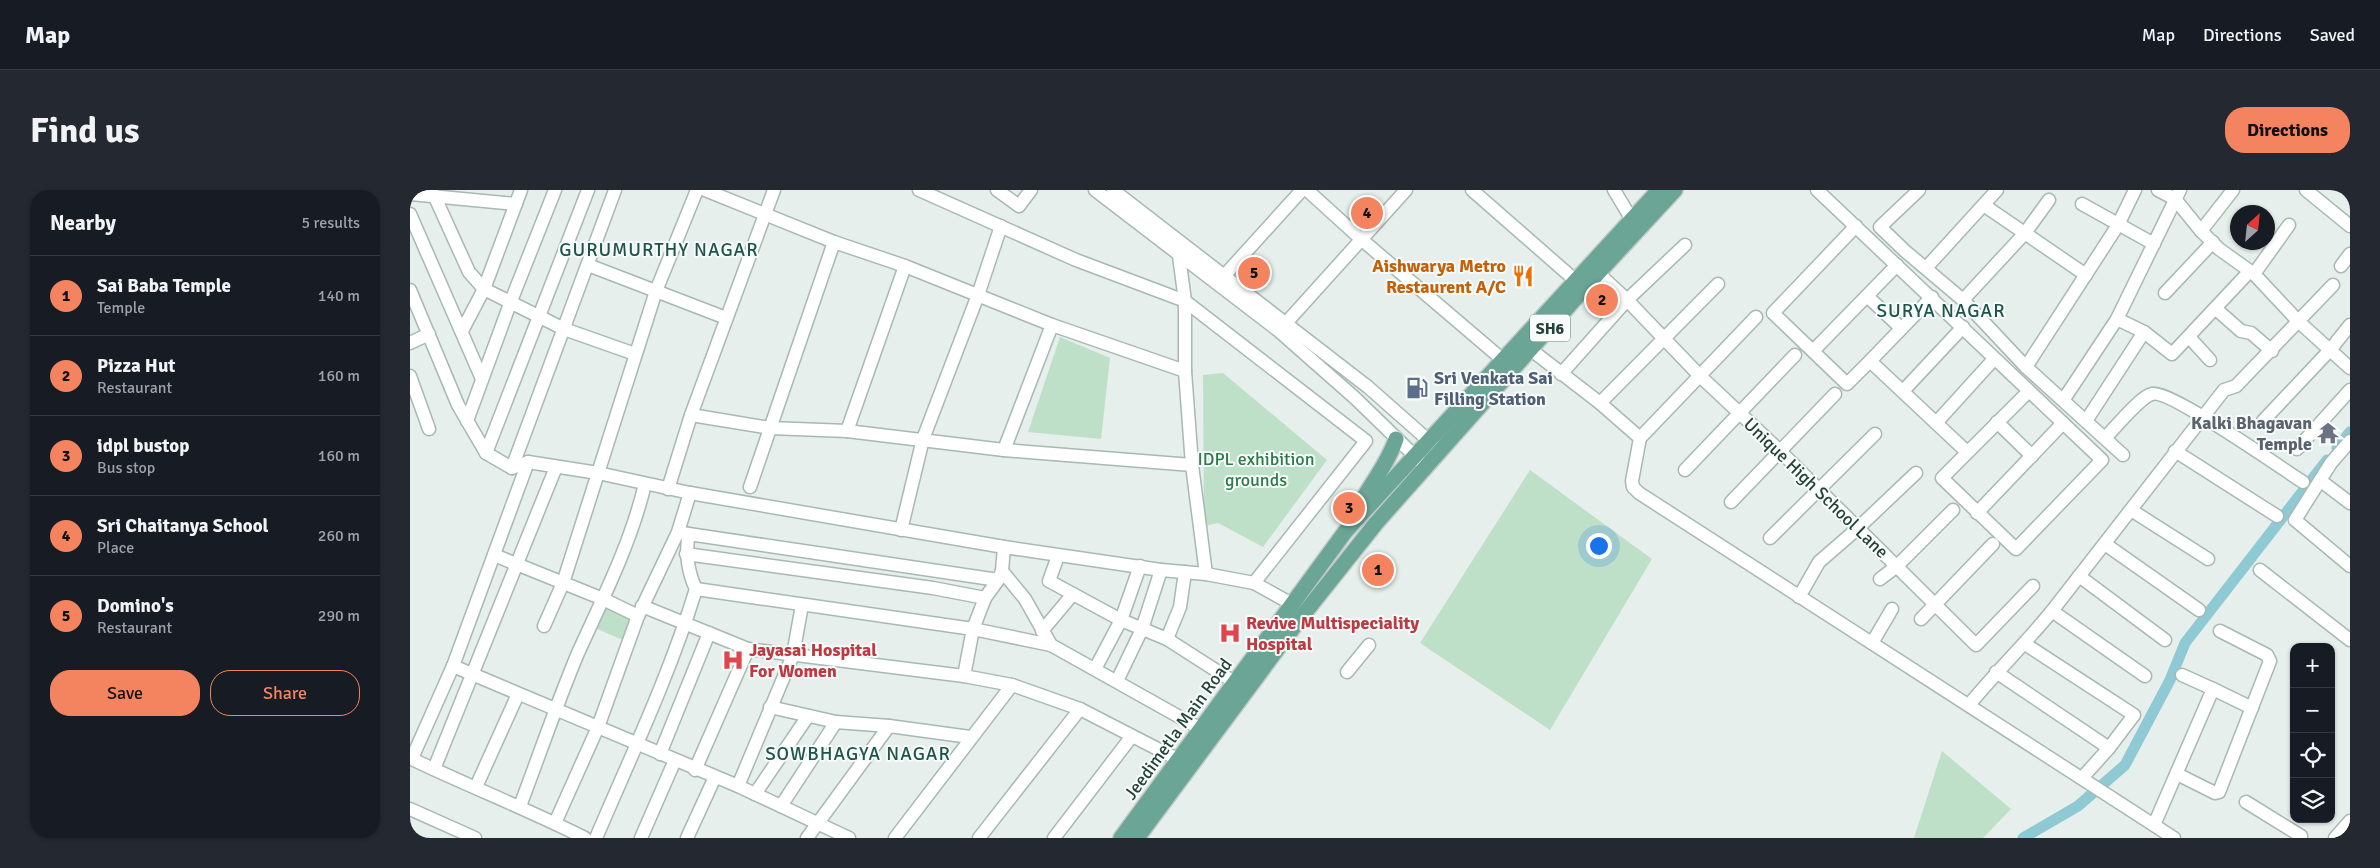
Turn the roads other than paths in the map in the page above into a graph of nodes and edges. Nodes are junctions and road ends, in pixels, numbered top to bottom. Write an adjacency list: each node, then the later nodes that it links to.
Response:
1 (521, 190): 31 (street)
2 (555, 190): 72 (street)
3 (588, 190): 75 (street)
4 (615, 190): 51 (street)
5 (697, 190): 65 (street)
6 (705, 190): 35 (street)
7 (774, 190): 35 (street)
8 (919, 190): 39 (street)
9 (997, 190): 10 (street)
10 (1030, 190)
11 (1095, 190): 50 (street)
12 (1113, 190): 59 (street)
13 (1302, 190): 59 (street)
14 (1307, 190): 44 (street)
15 (1406, 190): 44 (street)
16 (1472, 190): 60 (street)
17 (1614, 190): 36 (street)
18 (1659, 190): 36 (main road, Jeedimetla Main Road / SH6)
19 (1675, 190): 56 (main road, Jeedimetla Main Road / SH6)
20 (1817, 190): 40 (street)
21 (1920, 190): 55 (street)
22 (1997, 190): 33 (street)
23 (2135, 190): 37 (street)
24 (2158, 190): 28 (street)
25 (2232, 190): 42 (street)
26 (2306, 190): 41 (street)
27 (410, 194): 29 (street)
28 (2178, 195): 42 (street); 47 (street)
29 (434, 196): 31 (street); 63 (street)
30 (2049, 200): 43 (street)
31 (516, 204): 63 (street)
32 (2082, 204): 37 (street)
33 (1985, 206): 43 (street); 55 (street)
34 (410, 214): 86 (street)
35 (766, 214): 45 (street); 77 (street)
36 (1632, 220): 60 (main road, Jeedimetla Main Road / SH6)
37 (2118, 225): 47 (street); 58 (street)
38 (2289, 225): 57 (street)
39 (1001, 226): 67 (street); 73 (street)
40 (1856, 226): 52 (street); 94 (street)
41 (2350, 226)
42 (2201, 231): 46 (street)
43 (2025, 233): 58 (street); 71 (street)
44 (1361, 239): 80 (street); 99 (street)
45 (834, 242): 53 (street); 124 (street)
46 (2213, 242): 57 (street); 66 (street)
47 (2154, 244): 78 (street)
48 (1685, 245): 70 (street)
49 (2350, 254): 54 (street)
50 (1179, 256): 73 (street); 131 (street)
51 (588, 265): 65 (street); 85 (street)
52 (1897, 265): 68 (street); 69 (street)
53 (905, 266): 67 (street); 126 (street)
54 (2341, 266)
55 (1926, 268): 71 (street)
56 (1598, 273): 70 (street, Unique High School Lane); 92 (main road, Jeedimetla Main Road / SH6)
57 (2251, 273): 74 (street); 79 (street)
58 (2086, 275): 102 (street)
59 (1224, 276): 80 (street)
60 (1576, 282): 99 (main road, Jeedimetla Main Road / SH6)
61 (1718, 284): 90 (street)
62 (2333, 285): 79 (street)
63 (484, 289): 72 (street); 86 (street)
64 (410, 290): 88 (street)
65 (656, 291): 77 (street); 96 (street)
66 (2165, 294)
67 (978, 295): 81 (street); 130 (street)
68 (1867, 296): 84 (street); 94 (street)
69 (1932, 297): 83 (street); 84 (street)
70 (1627, 300): 90 (street, Unique High School Lane); 105 (street)
71 (1963, 300): 102 (street)
72 (511, 301): 75 (street); 108 (street)
73 (1185, 301): 104 (street); 189 (street)
74 (2216, 309): 89 (street); 95 (street)
75 (538, 315): 85 (street); 140 (street)
76 (1756, 317): 107 (street)
77 (726, 318): 116 (street)
78 (2117, 318): 87 (street); 113 (street)
79 (2299, 322): 93 (street); 95 (street)
80 (1286, 323): 132 (street)
81 (1052, 325): 104 (street); 135 (street)
82 (2350, 325): 93 (street)
83 (1963, 327): 98 (street); 110 (street)
84 (1901, 328): 101 (street)
85 (564, 330): 96 (street); 148 (street)
86 (462, 331): 108 (street)
87 (2144, 332): 89 (street); 119 (street)
88 (430, 334): 91 (street); 118 (street)
89 (2189, 337): 100 (street)
90 (1664, 338): 107 (street, Unique High School Lane); 114 (street)
91 (410, 342)
92 (1530, 350): 105 (street); 136 (main road, Jeedimetla Main Road / SH6)
93 (2330, 350): 103 (street); 120 (street)
94 (1813, 351): 101 (street)
95 (2272, 351): 117 (street)
96 (635, 354): 150 (street)
97 (1795, 355): 115 (street)
98 (1994, 359): 111 (street); 122 (street)
99 (1503, 360): 132 (main road, Jeedimetla Main Road / SH6)
100 (2210, 360)
101 (1870, 361): 110 (street)
102 (2026, 367): 113 (street)
103 (2350, 368)
104 (1185, 371): 145 (street)
105 (1561, 374): 114 (street)
106 (410, 376): 125 (street)
107 (1700, 376): 115 (street, Unique High School Lane); 128 (street)
108 (482, 379): 118 (street)
109 (2350, 390): 134 (street)
110 (1903, 391): 122 (street)
111 (2029, 391): 121 (street); 123 (street)
112 (1835, 394): 137 (street)
113 (2064, 399): 119 (street)
114 (1600, 404): 128 (street)
115 (1740, 413): 137 (street, Unique High School Lane); 149 (street)
116 (691, 415): 124 (street); 156 (street)
117 (2202, 416): 129 (street); 138 (street); 153 (street)
118 (467, 421): 140 (street)
119 (2086, 421): 129 (street)
120 (2262, 421)
121 (1997, 422): 139 (street); 143 (street)
122 (1936, 423): 139 (street)
123 (2063, 423): 143 (street); 163 (street)
124 (770, 428): 126 (street); 155 (street)
125 (429, 429)
126 (847, 431): 130 (street)
127 (1875, 434): 157 (street)
128 (1640, 438): 193 (street)
129 (2104, 438): 141 (street)
130 (924, 439): 135 (street); 166 (street)
131 (1396, 439): 142 (street); 167 (main road)
132 (1428, 440): 136 (street); 142 (main road, Jeedimetla Main Road / SH6)
133 (2350, 441): 152 (street)
134 (2297, 449)
135 (1004, 450): 145 (street)
136 (1440, 450): 146 (main road, Jeedimetla Main Road / SH6)
137 (1780, 451): 157 (street, Unique High School Lane); 159 (street)
138 (2175, 451): 162 (street); 164 (street)
139 (1967, 452): 163 (street)
140 (486, 453): 148 (street)
141 (2123, 454)
142 (1413, 456): 146 (street); 167 (main road, Jeedimetla Main Road / SH6)
143 (2032, 456): 163 (street)
144 (528, 462): 147 (street); 148 (street); 174 (street)
145 (1192, 465): 184 (street)
146 (1426, 466): 279 (main road, Jeedimetla Main Road / SH6)
147 (556, 467): 150 (street); 177 (street)
148 (512, 468)
149 (1685, 470)
150 (598, 473): 154 (street); 188 (street)
151 (1916, 473): 165 (street)
152 (2321, 481): 160 (street); 180 (street)
153 (2303, 482)
154 (645, 484): 156 (street); 195 (street)
155 (750, 487)
156 (668, 489): 158 (street)
157 (1818, 490): 165 (street, Unique High School Lane); 169 (street)
158 (690, 493): 166 (street); 168 (street)
159 (1731, 502)
160 (2350, 503)
161 (1953, 510): 179 (street)
162 (2131, 510): 171 (street); 176 (street)
163 (1977, 513)
164 (2277, 516)
165 (1857, 529): 179 (street, Unique High School Lane); 193 (street)
166 (901, 530): 172 (street)
167 (1345, 532): 196 (main road, Jeedimetla Main Road / SH6)
168 (684, 533): 173 (street); 185 (street); 202 (street)
169 (1770, 538)
170 (1992, 544): 198 (street)
171 (2105, 544): 186 (street); 201 (street)
172 (1004, 547): 175 (street); 185 (street)
173 (686, 554): 191 (street); 194 (street)
174 (494, 555): 177 (street); 221 (street)
175 (1058, 556): 178 (street); 192 (street)
176 (2208, 559)
177 (517, 564): 188 (street); 225 (street)
178 (1140, 566): 181 (street); 204 (street)
179 (1896, 566): 187 (street); 198 (street, Unique High School Lane)
180 (2350, 566)
181 (1161, 570): 183 (street); 208 (street)
182 (2260, 570): 214 (street)
183 (1185, 572): 184 (street); 212 (street)
184 (1206, 574): 189 (street)
185 (1000, 576): 194 (street); 209 (street)
186 (2079, 576): 200 (street); 213 (street)
187 (1880, 579)
188 (563, 583): 195 (street); 206 (street)
189 (1254, 583): 196 (street)
190 (2033, 586): 198 (street, Unique High School Lane)
191 (696, 589): 197 (street); 205 (street)
192 (1073, 594): 204 (street); 209 (street)
193 (1799, 597): 215 (street)
194 (985, 598): 207 (street)
195 (603, 599): 202 (street); 238 (street)
196 (1292, 604): 230 (main road, Jeedimetla Main Road / SH6)
197 (802, 605): 207 (street); 220 (street)
198 (1936, 606): 203 (street)
199 (1892, 609): 215 (street)
200 (2052, 610): 216 (street); 228 (street)
201 (2199, 610)
202 (640, 611): 205 (street); 242 (street)
203 (1921, 619)
204 (1121, 620): 208 (street); 222 (street)
205 (684, 625): 211 (street); 246 (street)
206 (544, 626)
207 (973, 629): 217 (street); 227 (street)
208 (1142, 629): 212 (street); 229 (street)
209 (1042, 631): 217 (street)
210 (2220, 631): 236 (street)
211 (708, 633): 219 (street); 248 (street)
212 (1167, 639): 230 (street)
213 (2165, 640)
214 (2350, 640)
215 (1872, 644): 234 (street)
216 (2025, 644): 224 (street); 247 (street)
217 (1052, 645): 222 (street)
218 (1369, 645): 223 (street)
219 (748, 649): 220 (street); 252 (street)
220 (793, 655): 227 (street); 235 (street)
221 (453, 666): 225 (street); 251 (street)
222 (1095, 669): 229 (street)
223 (1348, 672)
224 (1996, 672): 234 (street); 247 (street)
225 (473, 674): 233 (street); 251 (street)
226 (2182, 675): 232 (street)
227 (964, 676): 231 (street)
228 (2145, 676)
229 (1117, 681): 243 (street)
230 (1234, 682): 243 (main road, Jeedimetla Main Road / SH6)
231 (1012, 685): 237 (street); 245 (street)
232 (2213, 689): 236 (street); 253 (street)
233 (518, 694): 238 (street); 257 (street)
234 (1968, 704): 255 (street)
235 (770, 707): 239 (street); 256 (street)
236 (2252, 708): 253 (street)
237 (1080, 709): 244 (street); 276 (street)
238 (557, 710): 242 (street); 260 (street)
239 (808, 716): 240 (street); 258 (street)
240 (836, 722): 241 (street); 261 (street)
241 (889, 726): 245 (street); 265 (street)
242 (598, 727): 246 (street); 264 (street)
243 (1201, 729): 250 (main road, Jeedimetla Main Road / SH6)
244 (1132, 736): 250 (street); 277 (street)
245 (970, 737): 275 (street)
246 (636, 744): 248 (street); 271 (street)
247 (2109, 748): 255 (street)
248 (660, 754): 249 (street)
249 (675, 760): 252 (street); 272 (street)
250 (1179, 760): 278 (main road, Jeedimetla Main Road / SH6)
251 (434, 769): 257 (street)
252 (695, 770): 254 (street)
253 (2177, 774): 266 (street)
254 (715, 777): 256 (street); 268 (street)
255 (2082, 778): 266 (street)
256 (738, 786): 258 (street)
257 (476, 787): 260 (street)
258 (755, 794): 261 (street)
259 (2246, 802): 267 (street)
260 (520, 806): 264 (street)
261 (781, 806): 265 (street)
262 (410, 809): 269 (street)
263 (2350, 821): 281 (street)
264 (555, 823): 270 (street)
265 (816, 824): 273 (street); 274 (street)
266 (2154, 825): 280 (street)
267 (2303, 833)
268 (691, 837)
269 (476, 838)
270 (585, 838)
271 (596, 838)
272 (641, 838)
273 (806, 838)
274 (849, 838)
275 (895, 838)
276 (980, 838)
277 (1054, 838)
278 (1121, 838)
279 (1137, 838)
280 (2174, 838)
281 (2335, 838)

